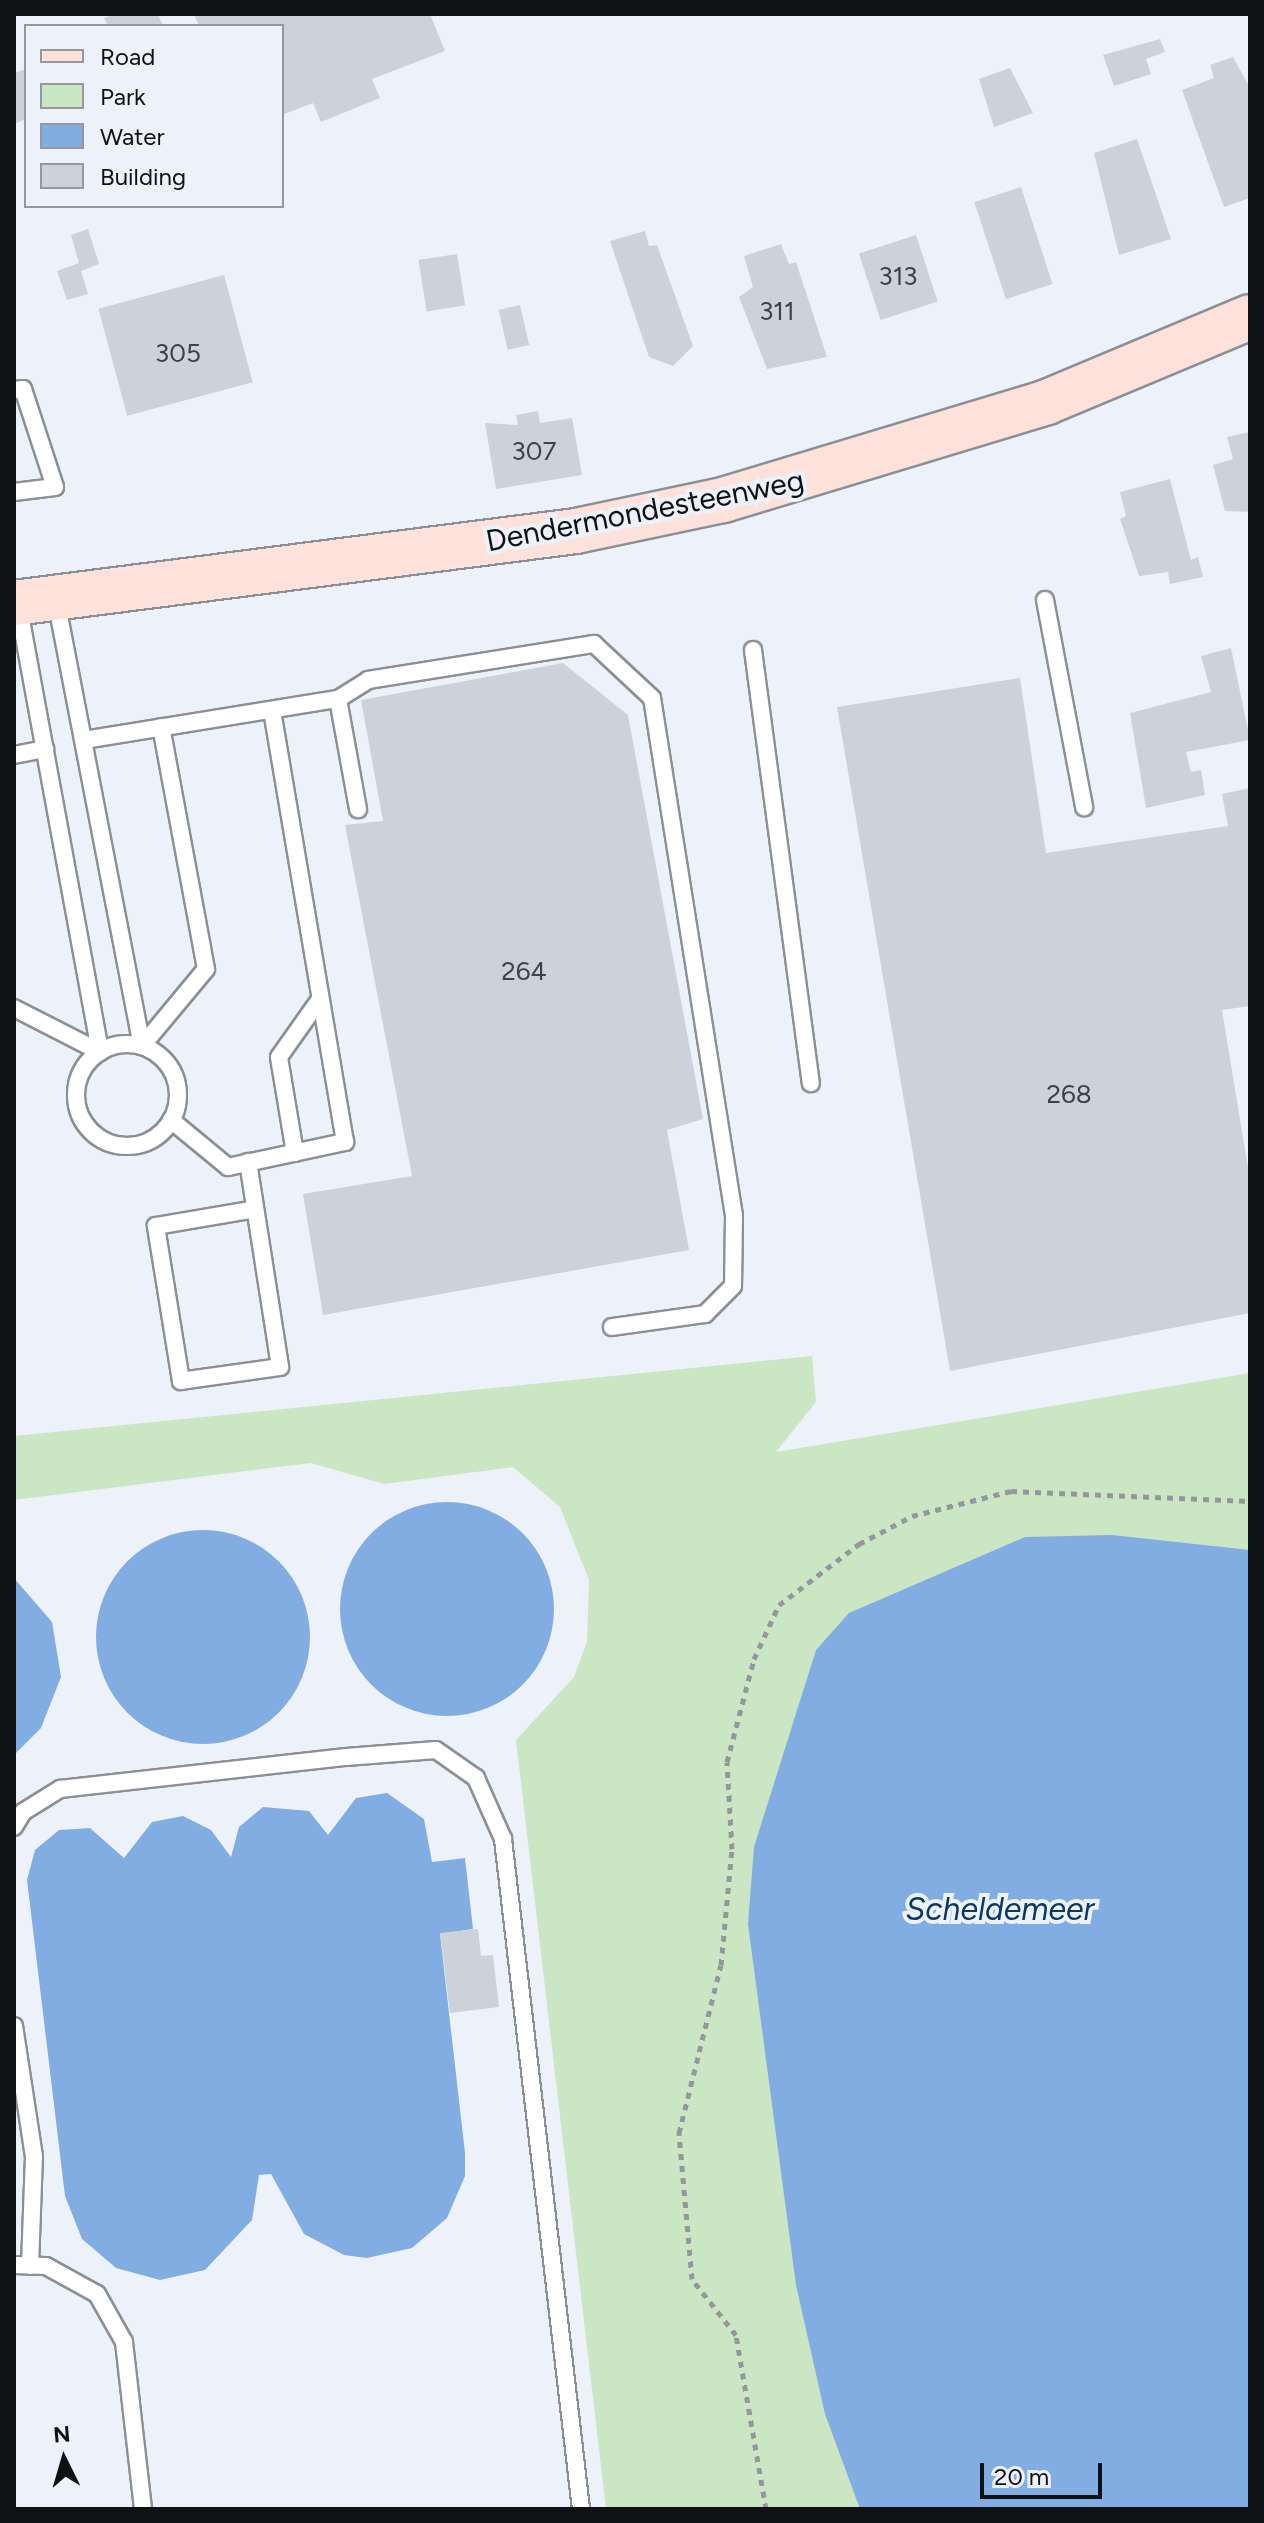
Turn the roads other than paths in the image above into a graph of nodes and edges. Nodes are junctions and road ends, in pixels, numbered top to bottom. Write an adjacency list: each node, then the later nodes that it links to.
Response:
1 (1250, 317): 5 (main road, Dendermondesteenweg)
2 (14, 390): 3 (lane)
3 (14, 492)
4 (1045, 600): 13 (lane)
5 (29, 601): 10 (lane); 11 (lane)
6 (753, 650): 19 (lane)
7 (338, 699): 8 (lane); 14 (lane); 24 (lane)
8 (272, 710): 9 (lane); 15 (lane)
9 (161, 727): 10 (lane); 17 (lane)
10 (84, 740): 17 (lane)
11 (45, 749): 12 (lane); 18 (lane)
12 (14, 755)
13 (1084, 807)
14 (358, 809)
15 (320, 999): 21 (lane); 21 (lane)
16 (14, 1008): 18 (lane)
17 (142, 1046): 18 (lane); 20 (lane)
18 (100, 1052): 20 (lane)
19 (811, 1083)
20 (171, 1120): 22 (lane)
21 (295, 1153): 22 (lane)
22 (248, 1162): 23 (lane)
23 (255, 1209): 23 (lane)
24 (612, 1327)
25 (14, 1827): 29 (lane)
26 (14, 2026): 27 (lane)
27 (22, 2266): 28 (lane)
28 (143, 2509)
29 (581, 2509)

